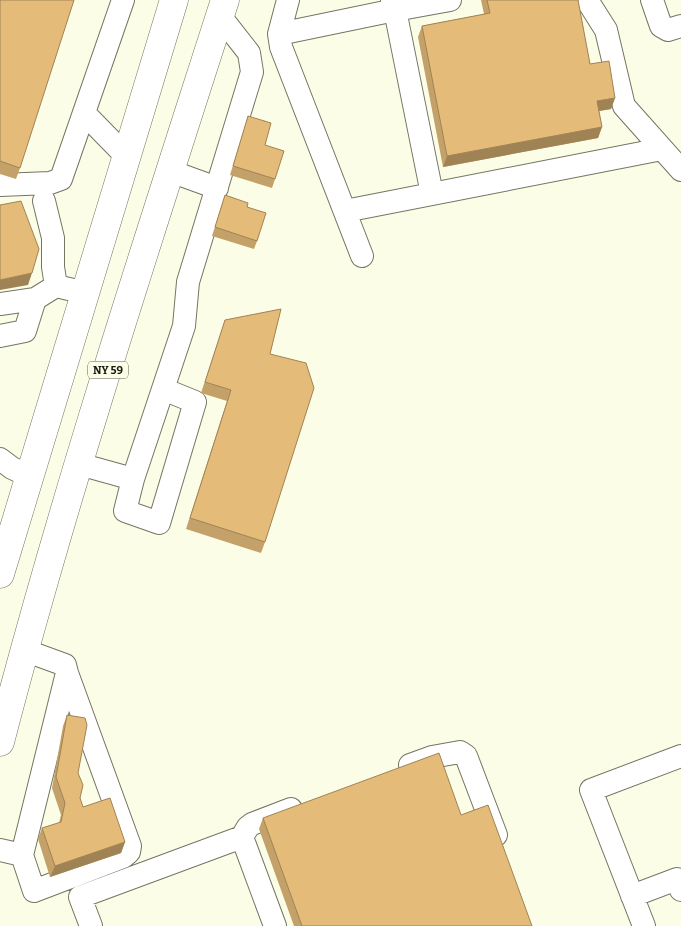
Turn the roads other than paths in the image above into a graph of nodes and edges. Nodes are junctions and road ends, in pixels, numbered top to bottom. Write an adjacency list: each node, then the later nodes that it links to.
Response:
1 (123, 0): 11 (street)
2 (174, 0): 13 (main road)
3 (288, 0): 10 (street)
4 (450, 0): 7 (street)
5 (587, 0): 12 (street)
6 (652, 0): 9 (street)
7 (394, 5): 10 (street); 18 (street)
8 (222, 8): 15 (main road, NY 59); 17 (street)
9 (681, 26)
10 (279, 34): 20 (street)
11 (84, 113): 13 (street); 16 (street)
12 (662, 149): 14 (street); 18 (street)
13 (127, 157): 23 (main road)
14 (681, 170)
15 (170, 172): 17 (street); 29 (main road, NY 59)
16 (0, 185)
17 (217, 188): 27 (street)
18 (432, 194): 20 (street)
19 (44, 201): 22 (street)
20 (345, 212): 21 (street)
21 (362, 256)
22 (56, 286): 23 (street); 24 (street)
23 (86, 293): 30 (main road)
24 (35, 299): 25 (street); 26 (street)
25 (0, 304)
26 (0, 336)
27 (163, 389): 31 (street); 31 (street)
28 (0, 458): 30 (street)
29 (79, 464): 31 (street); 33 (main road, NY 59)
30 (29, 476): 32 (main road)
31 (133, 479)
32 (0, 574)
33 (24, 650): 34 (street); 35 (main road, NY 59)
34 (67, 673): 41 (street); 41 (street)
35 (0, 742)
36 (681, 756): 44 (street)
37 (387, 773): 42 (street)
38 (306, 803): 39 (street)
39 (242, 837): 45 (street); 46 (street)
40 (0, 850): 41 (street)
41 (22, 855)
42 (503, 855)
43 (681, 890): 44 (street)
44 (632, 896): 47 (street)
45 (90, 926)
46 (275, 926)
47 (644, 926)

